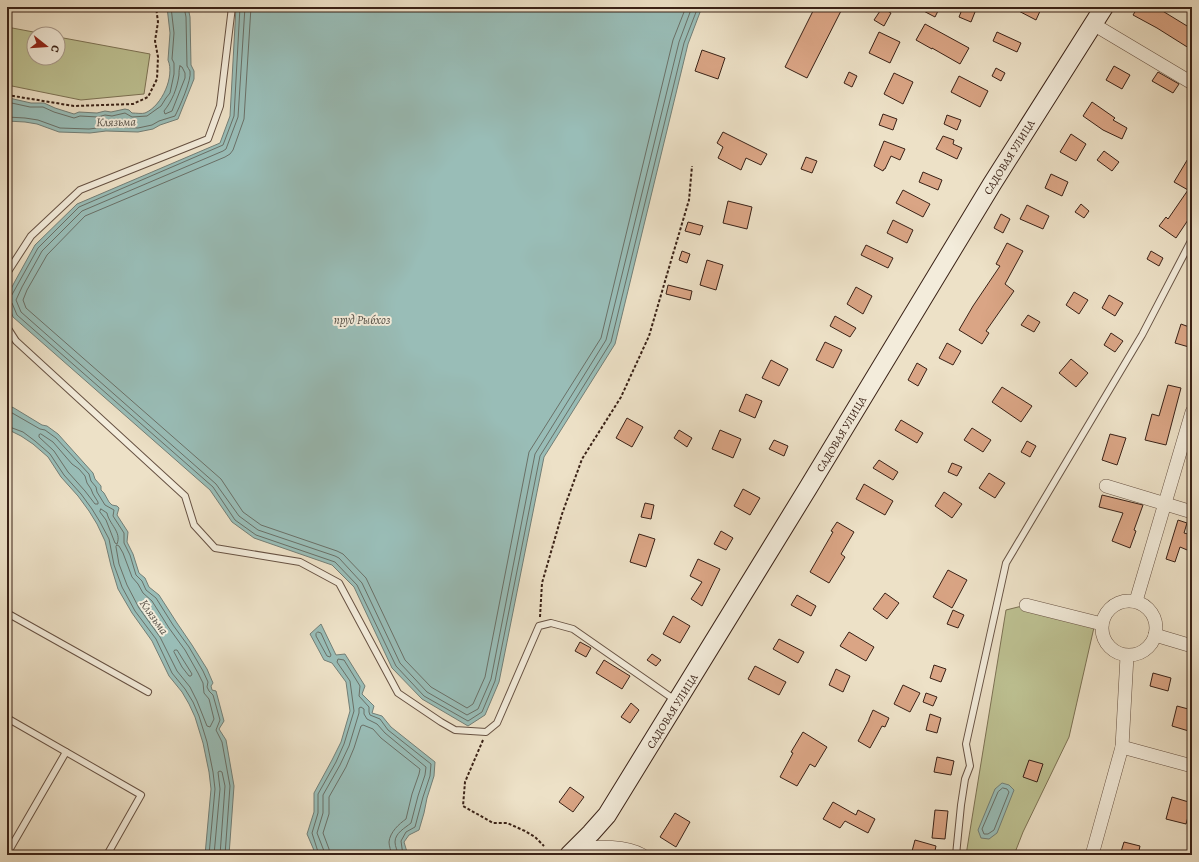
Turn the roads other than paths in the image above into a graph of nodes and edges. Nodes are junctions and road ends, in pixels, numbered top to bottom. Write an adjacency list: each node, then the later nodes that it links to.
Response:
1 (232, 7): 6 (lane)
2 (1104, 7): 3 (street, САДОВАЯ УЛИЦА)
3 (1093, 24): 4 (street); 20 (street, САДОВАЯ УЛИЦА)
4 (1192, 83)
5 (1192, 239): 29 (lane)
6 (7, 273)
7 (7, 327): 20 (lane)
8 (1192, 412): 10 (street)
9 (1106, 486): 10 (street)
10 (1165, 504): 11 (street); 12 (street)
11 (1192, 512)
12 (1136, 601): 15 (street); 16 (street)
13 (1026, 605): 15 (street)
14 (7, 613): 19 (lane)
15 (1102, 624): 18 (street)
16 (1155, 634): 17 (street); 18 (street)
17 (1192, 646)
18 (1128, 656): 22 (street)
19 (148, 692)
20 (677, 702): 25 (street, САДОВАЯ УЛИЦА)
21 (7, 718): 23 (lane)
22 (1122, 747): 24 (street); 30 (street)
23 (66, 752): 26 (lane); 27 (lane)
24 (1192, 766)
25 (573, 851): 28 (street)
26 (7, 854)
27 (107, 855)
28 (642, 855)
29 (956, 855)
30 (1092, 855)

